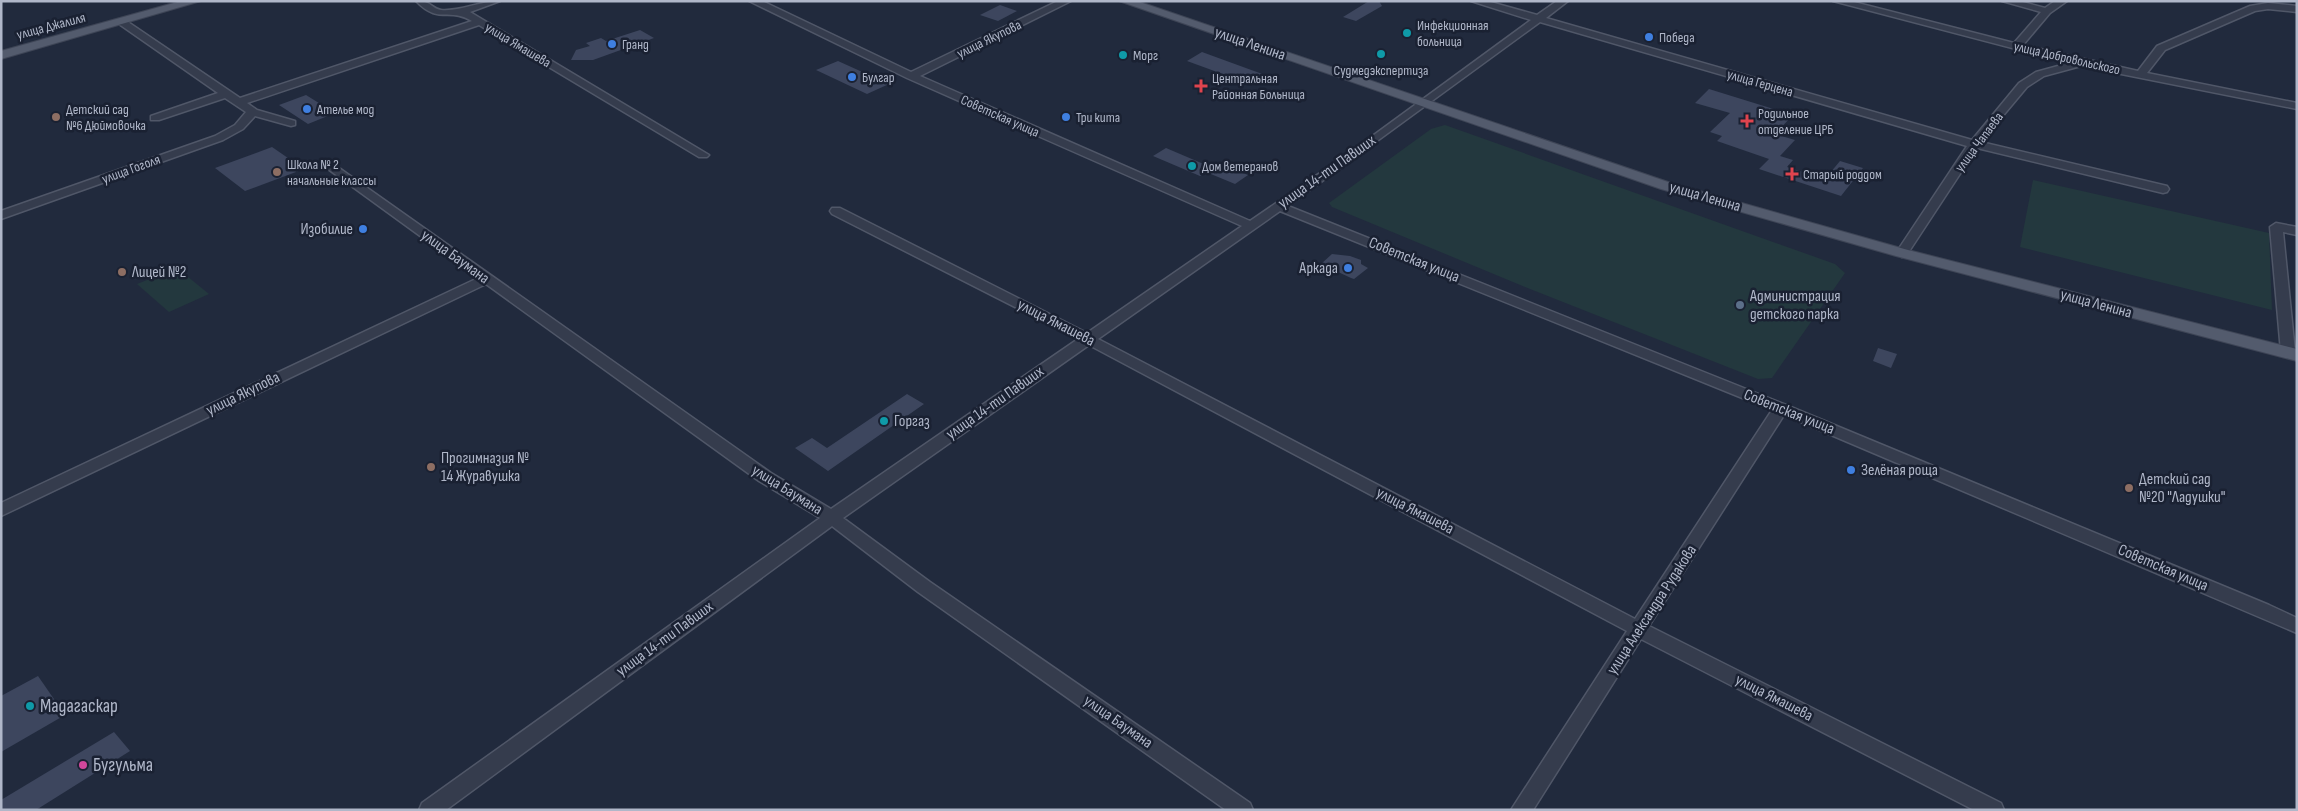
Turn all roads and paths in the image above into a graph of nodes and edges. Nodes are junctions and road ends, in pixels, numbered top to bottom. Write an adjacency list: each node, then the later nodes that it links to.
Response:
1 (195, 1): 16 (main road, улица Джалиля)
2 (421, 1): 13 (street)
3 (495, 1): 13 (street)
4 (754, 1): 22 (street, Советская улица)
5 (1066, 1): 22 (street, улица Якупова)
6 (1125, 1): 25 (main road, улица Ленина)
7 (1476, 1): 15 (street, улица Герцена)
8 (1563, 1): 15 (street, улица 14-ти Павших)
9 (1838, 1): 18 (street, улица Добровольского)
10 (2007, 1): 14 (street)
11 (2062, 1): 14 (street)
12 (2297, 9): 21 (street)
13 (462, 11): 17 (street, улица Ямашева)
14 (2046, 11): 18 (street)
15 (1538, 20): 25 (street, улица 14-ти Павших); 30 (street, улица Герцена)
16 (122, 22): 19 (main road, улица Джалиля); 23 (street)
17 (480, 22): 24 (street); 31 (street, улица Ямашева)
18 (2016, 46): 20 (street, улица Добровольского)
19 (1, 55)
20 (2081, 63): 21 (street, улица Добровольского); 30 (street, улица Чапаева)
21 (2141, 74): 26 (street, улица Добровольского)
22 (911, 76): 37 (street, Советская улица)
23 (226, 94): 24 (street); 28 (street)
24 (238, 102): 27 (street)
25 (1423, 103): 34 (street, улица 14-ти Павших); 39 (main road, улица Ленина)
26 (2297, 106)
27 (253, 112): 29 (street); 36 (street, улица Гоголя)
28 (155, 118)
29 (291, 124)
30 (1974, 144): 33 (street, улица Герцена); 39 (street, улица Чапаева)
31 (703, 155)
32 (332, 168): 40 (street, улица Баумана)
33 (2163, 189)
34 (1278, 206): 37 (street, улица 14-ти Павших); 43 (street, Советская улица)
35 (836, 211): 41 (street, улица Ямашева)
36 (1, 215)
37 (1250, 225): 41 (street, улица 14-ти Павших)
38 (2297, 232): 42 (street)
39 (1902, 253): 42 (main road, улица Ленина)
40 (485, 279): 44 (street, улица Якупова); 45 (street, улица Баумана)
41 (1088, 339): 45 (street, улица 14-ти Павших); 47 (street, улица Ямашева)
42 (2292, 354)
43 (1781, 408): 46 (street, Советская улица); 47 (street, улица Александра Рудакова)
44 (1, 510)
45 (831, 517): 48 (street, улица 14-ти Павших); 49 (street, улица Баумана)
46 (2297, 626)
47 (1640, 630): 50 (street, улица Александра Рудакова); 51 (street, улица Ямашева)
48 (429, 810)
49 (1244, 810)
50 (1521, 810)
51 (1994, 810)

